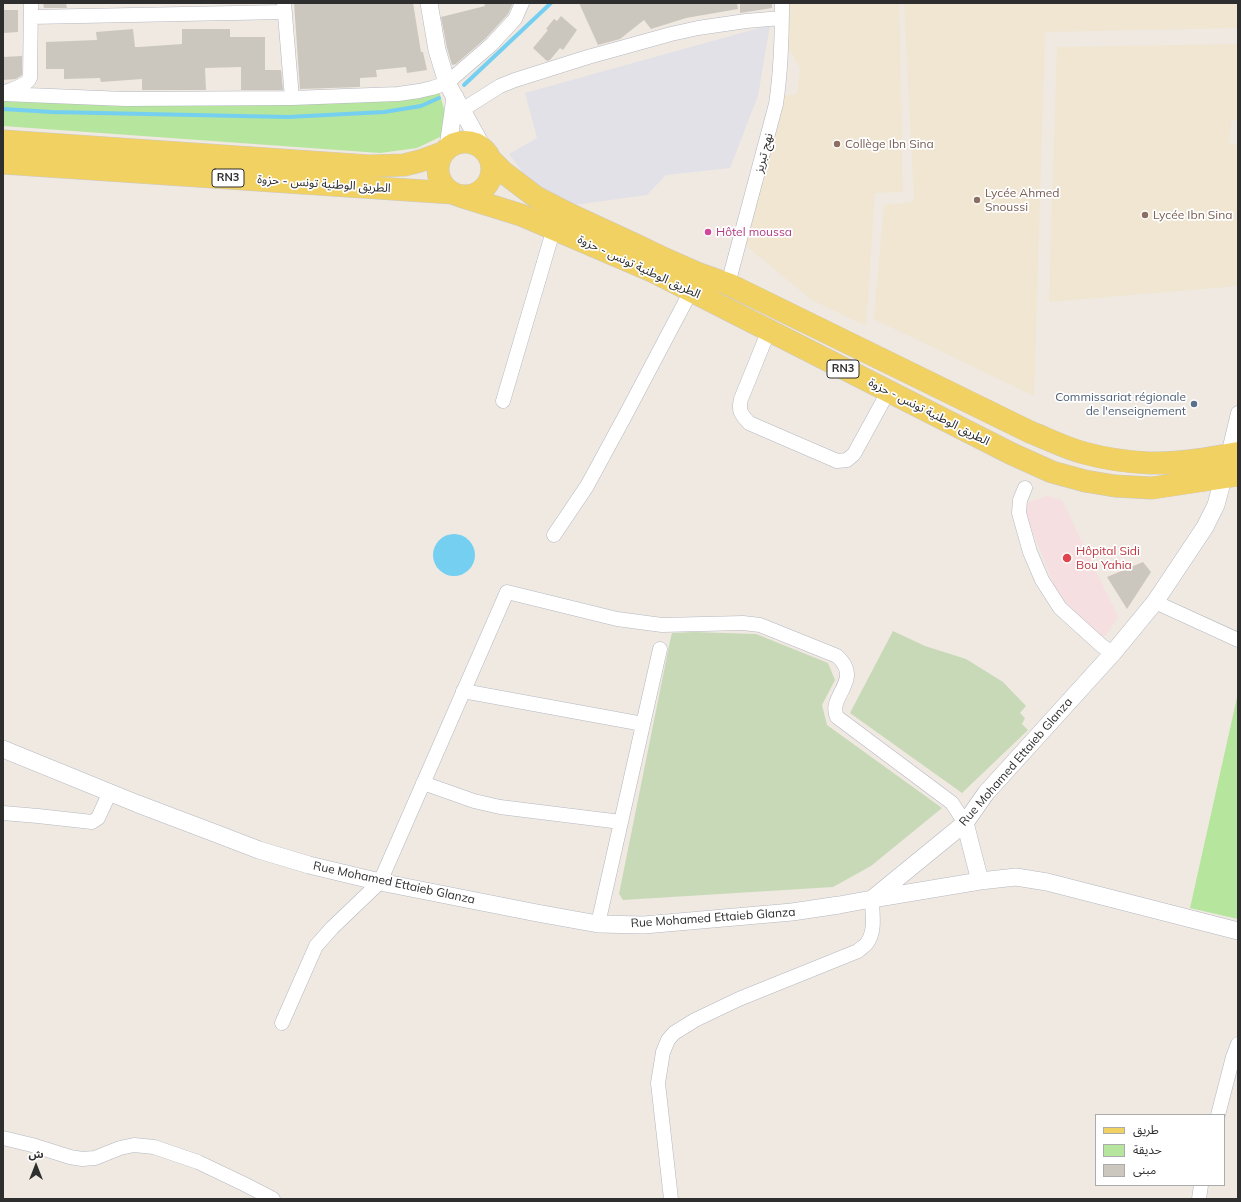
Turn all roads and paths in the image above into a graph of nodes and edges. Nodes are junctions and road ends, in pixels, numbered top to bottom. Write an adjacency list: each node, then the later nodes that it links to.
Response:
1 (31, 3): 7 (street)
2 (429, 3): 10 (street)
3 (522, 3): 10 (street)
4 (782, 3): 8 (street, نهج تبريز)
5 (212, 8): 6 (street); 7 (street)
6 (285, 8): 11 (street)
7 (31, 17): 9 (street)
8 (782, 18): 10 (street); 21 (street, نهج تبريز)
9 (3, 93): 11 (street)
10 (455, 97): 11 (street); 13 (street); 14 (street)
11 (292, 98)
12 (3, 141): 15 (main road, الطريق الوطنية تونس - حزوة / RN3)
13 (445, 150): 14 (main road, RN3); 15 (main road, الطريق الوطنية تونس - حزوة / RN3); 18 (main road, RN3)
14 (487, 153): 18 (main road, RN3); 20 (main road, الطريق الوطنية تونس - حزوة / RN3)
15 (218, 155): 17 (main road)
16 (3, 163): 17 (main road, الطريق الوطنية تونس - حزوة / RN3)
17 (218, 177): 18 (main road, الطريق الوطنية تونس - حزوة / RN3)
18 (456, 195): 19 (main road, الطريق الوطنية تونس - حزوة / RN3)
19 (554, 228): 20 (main road, الطريق الوطنية تونس - حزوة / RN3); 25 (street)
20 (659, 265): 21 (main road, الطريق الوطنية تونس - حزوة / RN3); 22 (main road, الطريق الوطنية تونس - حزوة / RN3)
21 (728, 284): 27 (main road, الطريق الوطنية تونس - حزوة / RN3)
22 (691, 291): 23 (main road, الطريق الوطنية تونس - حزوة / RN3); 30 (street)
23 (769, 330): 24 (main road, الطريق الوطنية تونس - حزوة / RN3); 24 (street)
24 (888, 392): 28 (main road, الطريق الوطنية تونس - حزوة / RN3)
25 (503, 401)
26 (1238, 413): 27 (street)
27 (1233, 454): 28 (street, Rue Mohamed Ettaieb Glanza)
28 (1231, 476): 31 (street, Rue Mohamed Ettaieb Glanza)
29 (1025, 488): 34 (street)
30 (554, 535)
31 (1155, 602): 32 (street); 34 (street, Rue Mohamed Ettaieb Glanza)
32 (1238, 640)
33 (660, 649): 36 (street)
34 (1113, 653): 42 (street, Rue Mohamed Ettaieb Glanza)
35 (463, 691): 36 (street); 38 (street); 42 (street)
36 (643, 724): 41 (street)
37 (3, 749): 39 (street, Rue Mohamed Ettaieb Glanza)
38 (423, 783): 41 (street); 44 (street)
39 (110, 792): 40 (street); 44 (street, Rue Mohamed Ettaieb Glanza)
40 (3, 814)
41 (621, 822): 46 (street)
42 (965, 823): 43 (street); 45 (street, Rue Mohamed Ettaieb Glanza)
43 (980, 881): 45 (street); 47 (street)
44 (380, 882): 46 (street, Rue Mohamed Ettaieb Glanza); 48 (street)
45 (872, 899): 46 (street, Rue Mohamed Ettaieb Glanza); 54 (street)
46 (598, 924)
47 (1238, 931)
48 (282, 1022)
49 (1238, 1044): 50 (street)
50 (1218, 1114)
51 (3, 1138): 53 (street)
52 (1201, 1186): 55 (street)
53 (273, 1199)
54 (671, 1199)
55 (1199, 1199)

